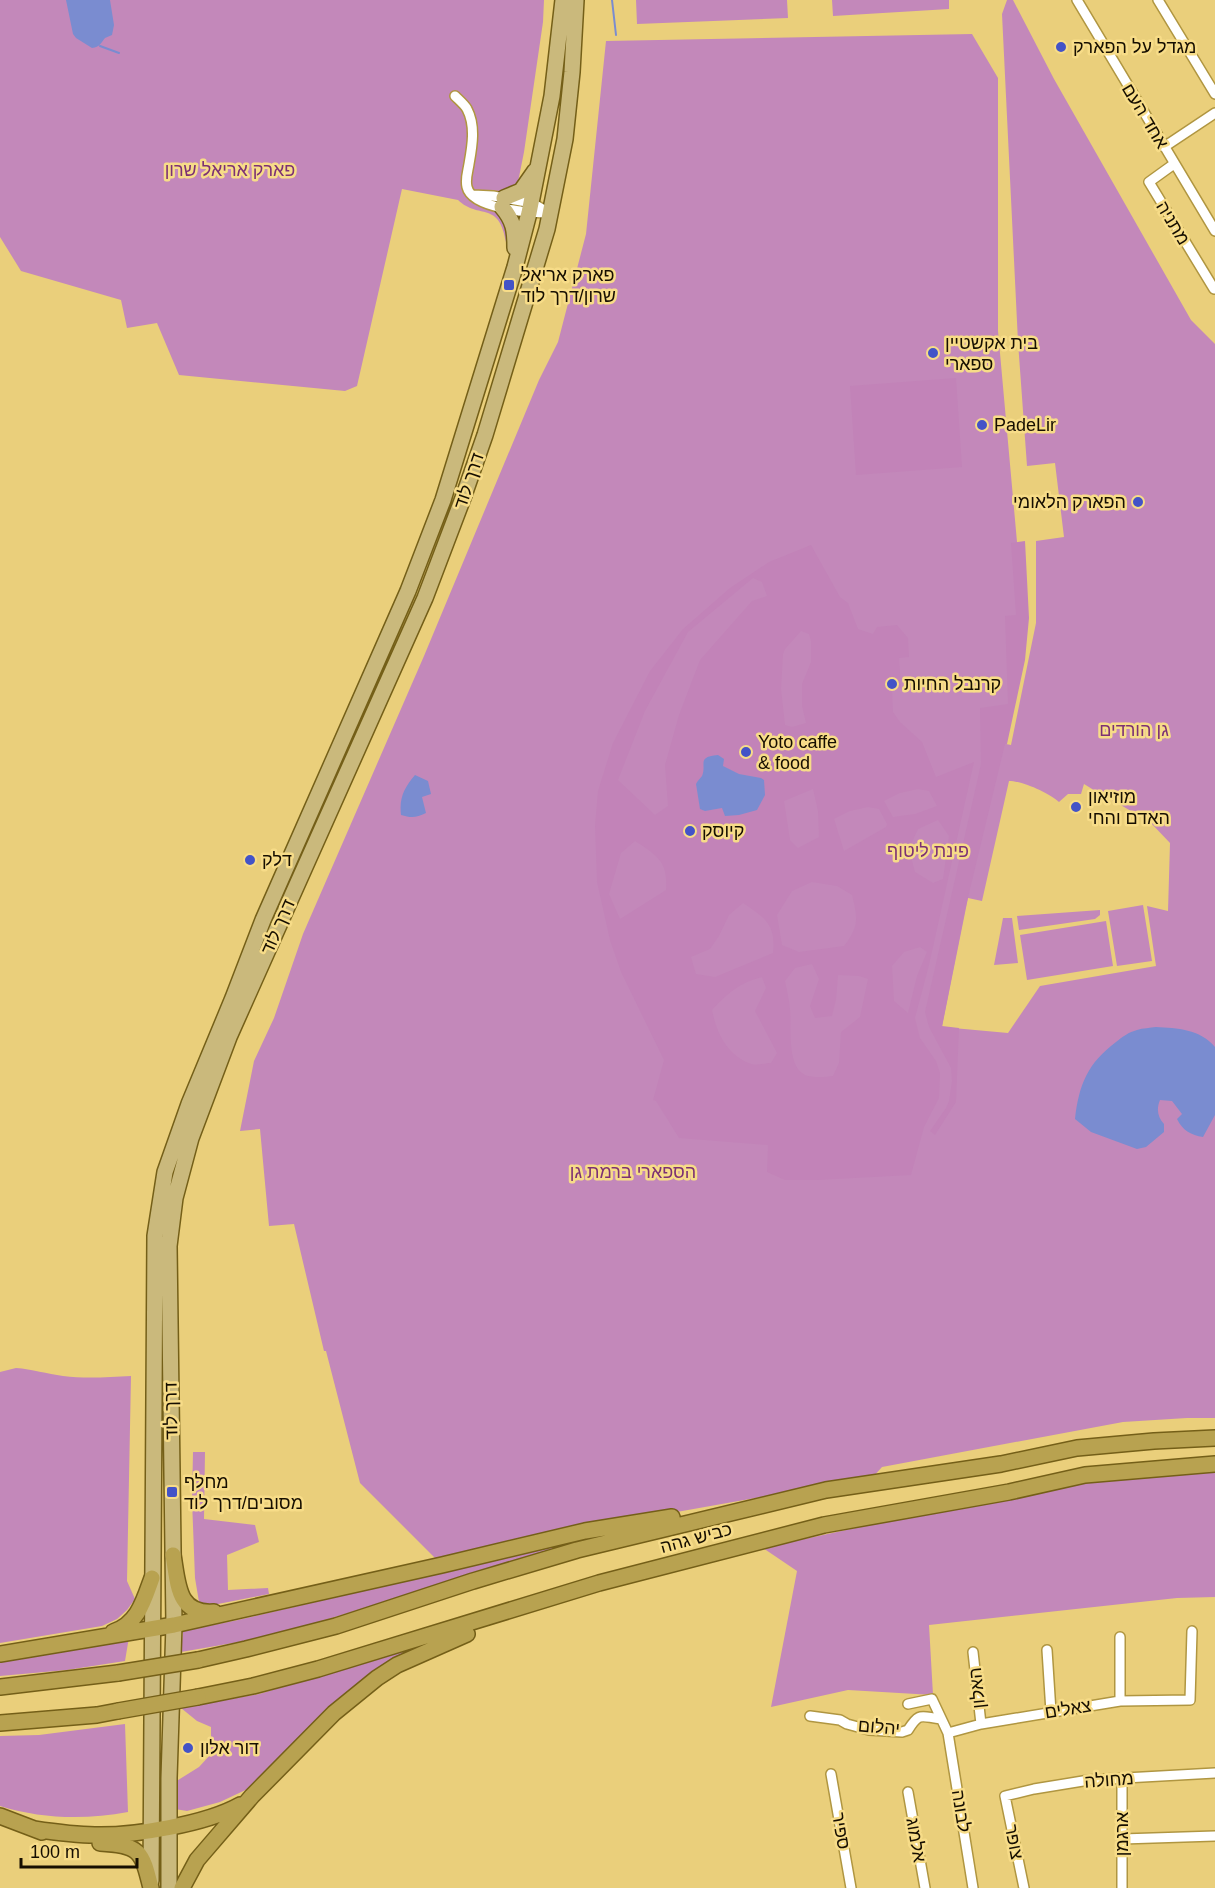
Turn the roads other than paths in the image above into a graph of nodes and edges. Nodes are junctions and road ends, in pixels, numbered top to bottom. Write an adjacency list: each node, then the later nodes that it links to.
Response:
1 (563, 0): 9 (main road, דרך לוד)
2 (576, 0): 13 (main road, דרך לוד)
3 (1077, 0): 8 (street, אחד העם)
4 (1158, 0): 5 (street)
5 (1215, 94)
6 (455, 96): 11 (street)
7 (1215, 113): 8 (street)
8 (1164, 147): 10 (street, אחד העם)
9 (540, 163): 11 (main road); 12 (main road, דרך לוד)
10 (1174, 164): 14 (street, אחד העם); 16 (street, מתניה)
11 (503, 203): 12 (street); 15 (main road)
12 (530, 208): 13 (street); 15 (main road, דרך לוד)
13 (551, 213): 20 (main road, דרך לוד)
14 (1215, 231)
15 (515, 267): 21 (main road, דרך לוד)
16 (1214, 290)
17 (1215, 1438): 19 (highway, כביש גהה)
18 (1215, 1464): 22 (highway, כביש גהה)
19 (826, 1490): 23 (highway); 32 (highway, כביש גהה, bridge)
20 (173, 1555): 23 (highway); 24 (main road, דרך לוד)
21 (152, 1578): 25 (main road, דרך לוד); 27 (highway)
22 (599, 1583): 38 (highway, כביש גהה, bridge); 45 (highway)
23 (329, 1591): 24 (highway)
24 (174, 1625): 25 (highway); 48 (main road, דרך לוד)
25 (152, 1629): 27 (highway); 50 (main road, דרך לוד)
26 (1192, 1631): 33 (street, צאלים)
27 (103, 1636): 31 (highway)
28 (1120, 1637): 33 (street)
29 (1047, 1650): 35 (street)
30 (973, 1652): 39 (street, האלון)
31 (0, 1654)
32 (0, 1687)
33 (1120, 1701): 35 (street, צאלים)
34 (908, 1704): 37 (street, לבונה)
35 (1051, 1712): 39 (street, צאלים)
36 (810, 1716): 37 (street, יהלום)
37 (941, 1719): 40 (street, לבונה)
38 (0, 1724)
39 (981, 1724): 40 (street, צאלים)
40 (948, 1733): 58 (street, לבונה)
41 (1215, 1773): 43 (street, מחולה)
42 (831, 1774): 56 (street, ספיר)
43 (1122, 1779): 46 (street, מחולה); 52 (street, ארגמן)
44 (908, 1792): 57 (street, אלמוג)
45 (252, 1796): 48 (highway); 55 (highway)
46 (1005, 1796): 59 (street, צופר)
47 (0, 1816): 49 (highway)
48 (170, 1826): 50 (highway); 54 (main road, דרך לוד)
49 (34, 1829): 50 (highway); 53 (highway)
50 (151, 1829): 53 (main road, דרך לוד)
51 (1215, 1836): 52 (street)
52 (1122, 1839): 60 (street, ארגמן)
53 (151, 1888)
54 (169, 1888)
55 (182, 1888)
56 (851, 1888)
57 (925, 1888)
58 (973, 1888)
59 (1023, 1888)
60 (1122, 1888)

